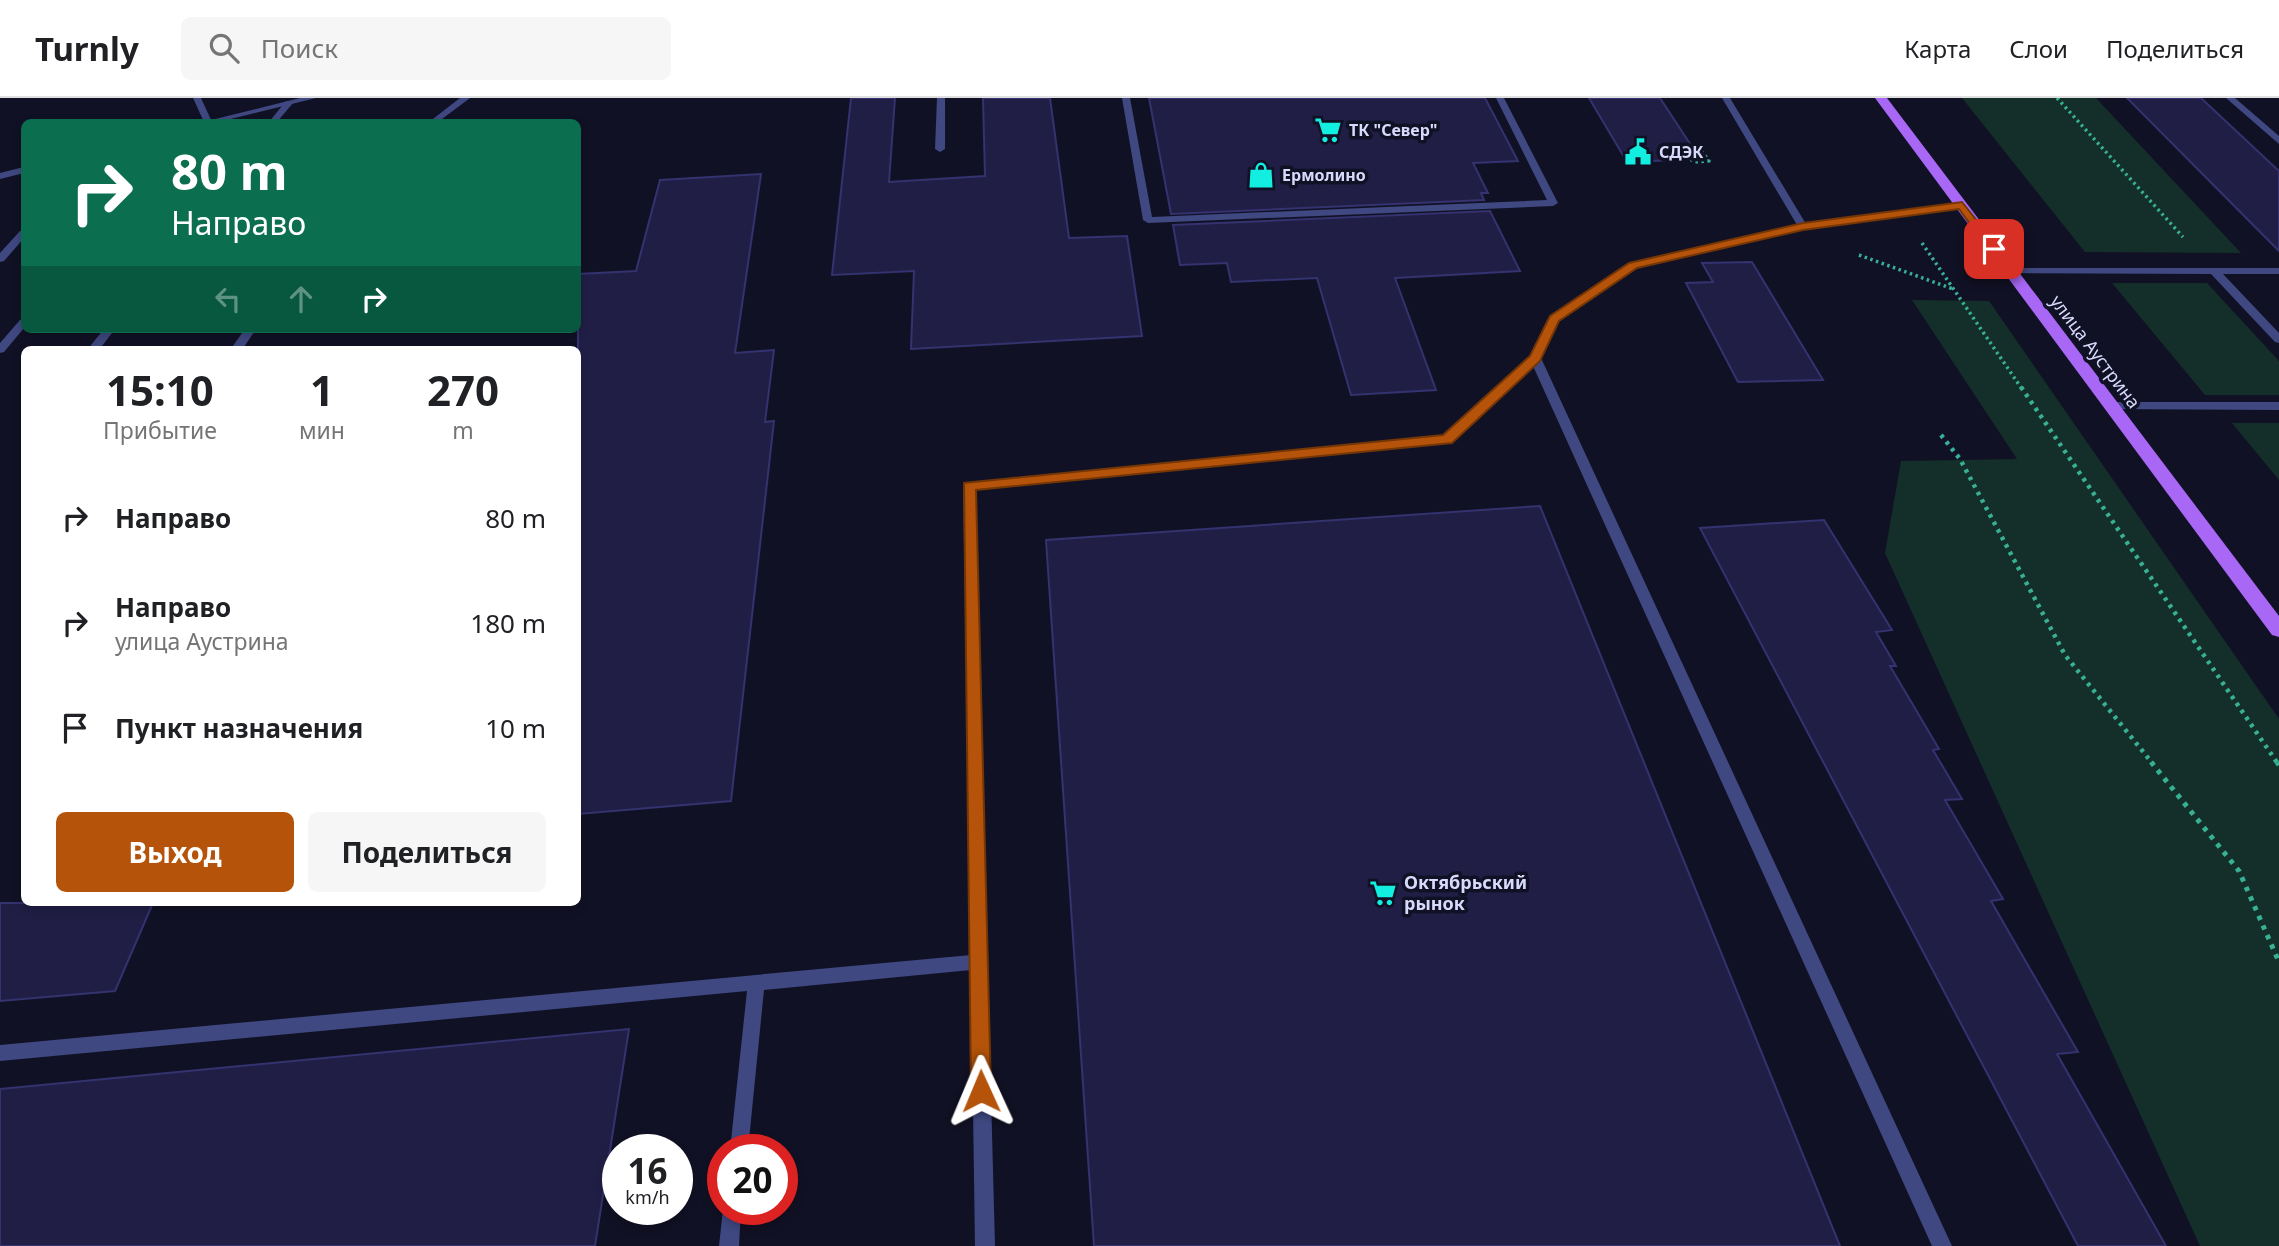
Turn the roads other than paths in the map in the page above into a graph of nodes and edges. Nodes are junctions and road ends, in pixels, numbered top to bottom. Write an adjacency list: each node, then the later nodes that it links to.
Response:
1 (197, 98): 11 (street)
2 (312, 98): 10 (street)
3 (466, 98): 14 (street)
4 (941, 98): 16 (street)
5 (1126, 98): 6 (street)
6 (1500, 98)
7 (1726, 98): 20 (street)
8 (1881, 98): 19 (main road, улица Аустрина)
9 (2230, 98): 15 (street)
10 (289, 103): 12 (street); 13 (street)
11 (207, 119)
12 (221, 119)
13 (276, 119)
14 (437, 119)
15 (2279, 141)
16 (940, 149)
17 (21, 171): 18 (street)
18 (0, 176)
19 (1962, 205): 20 (street); 23 (main road, улица Аустрина)
20 (1803, 227): 29 (street)
21 (21, 236): 22 (street)
22 (0, 259)
23 (2010, 271): 24 (street); 30 (main road, улица Аустрина)
24 (2214, 271): 25 (street); 27 (street)
25 (2279, 271)
26 (21, 326): 28 (street)
27 (2279, 340)
28 (0, 350)
29 (1535, 358): 33 (street); 40 (street)
30 (2112, 406): 31 (street); 32 (main road, улица Аустрина)
31 (2279, 406)
32 (2279, 630)
33 (979, 962): 34 (street); 39 (street)
34 (756, 982): 35 (street); 36 (street)
35 (0, 1053)
36 (741, 1134)
37 (731, 1225): 38 (street)
38 (729, 1246)
39 (985, 1246)
40 (1942, 1246)

